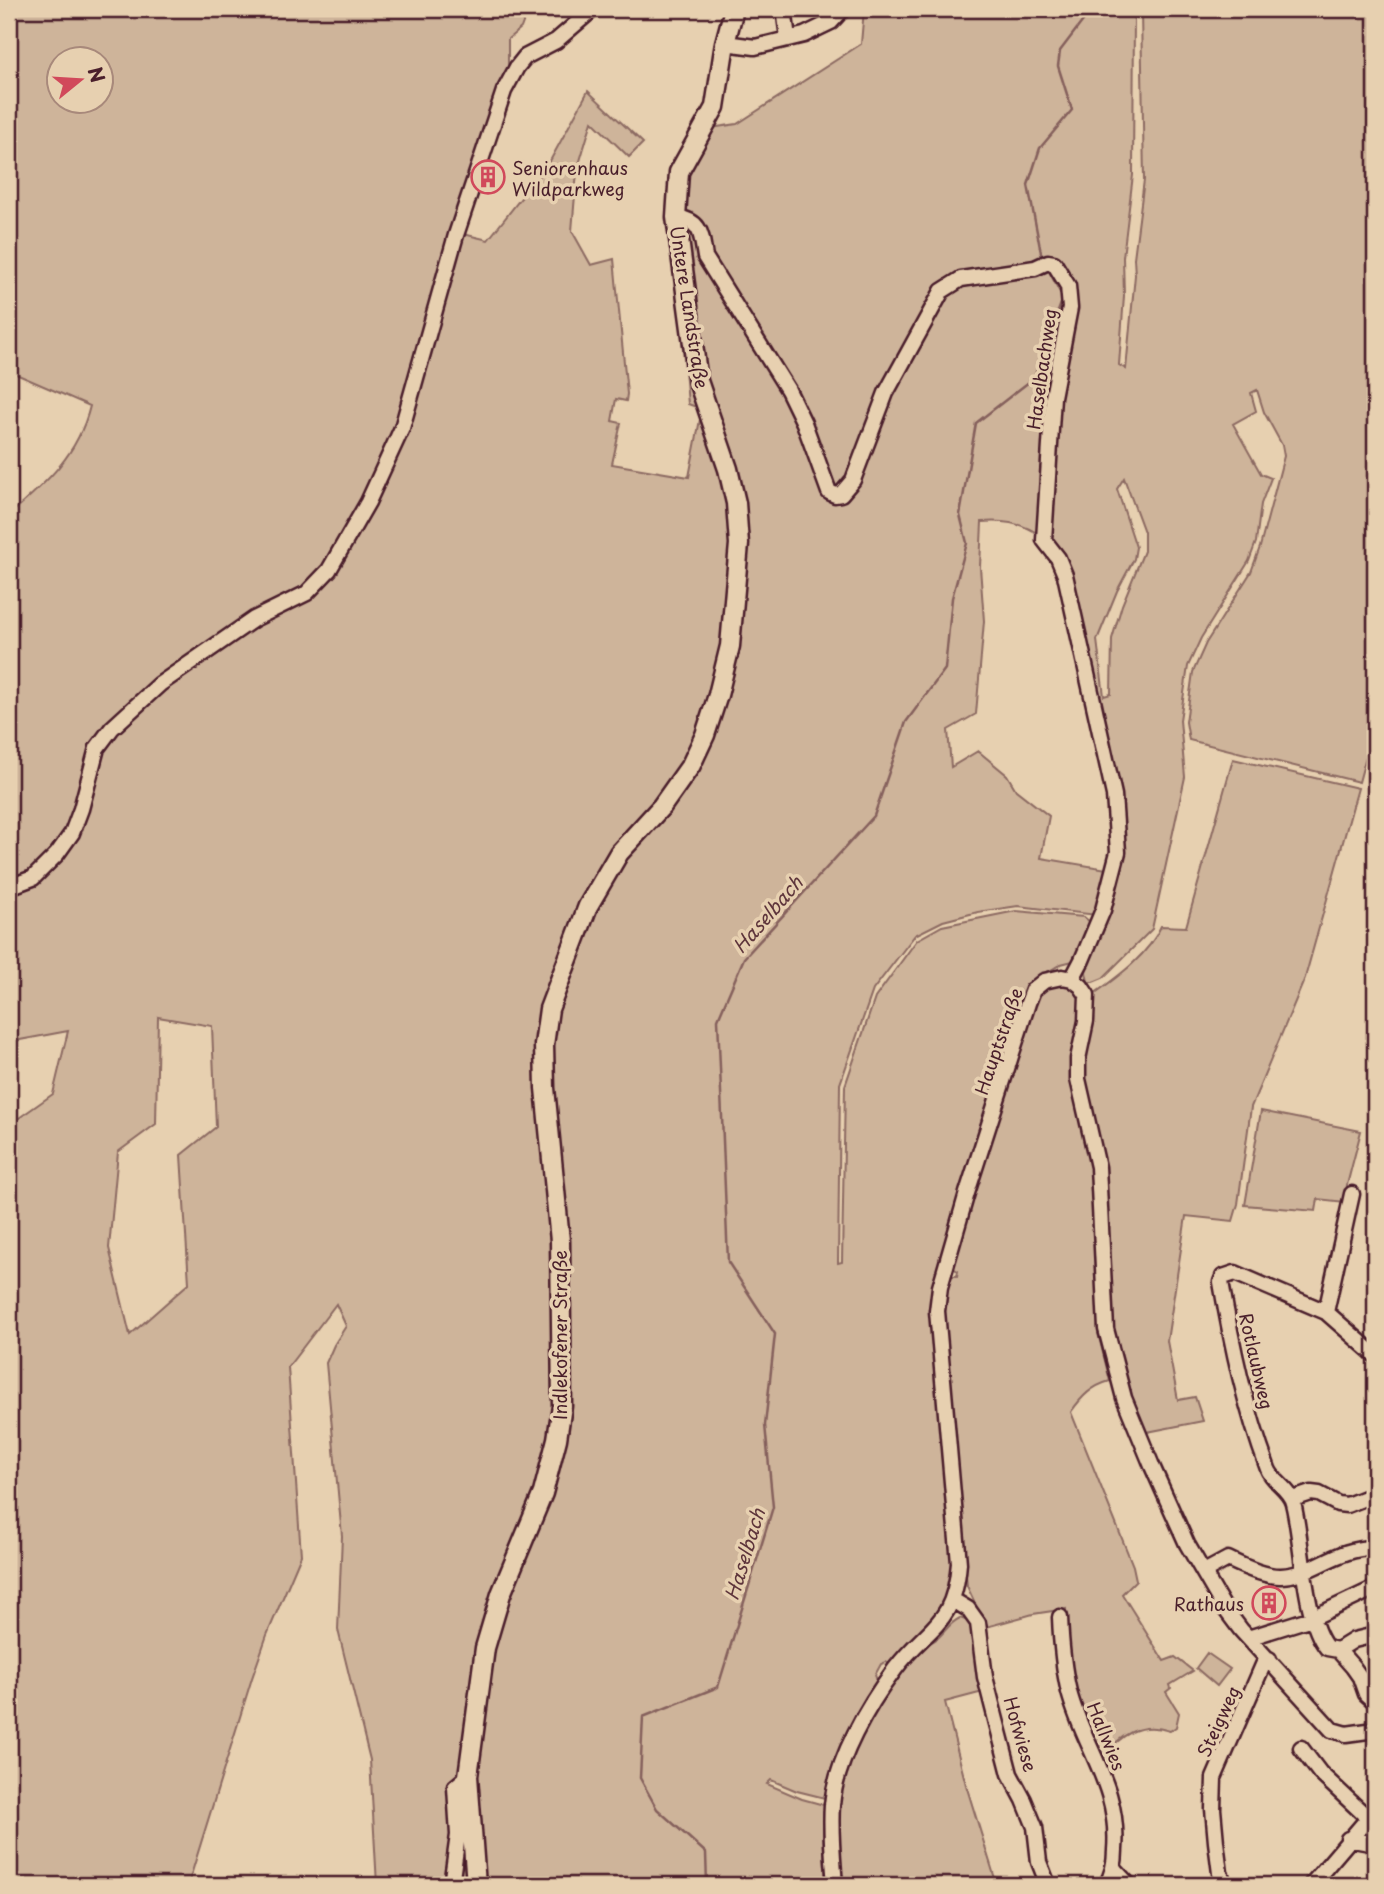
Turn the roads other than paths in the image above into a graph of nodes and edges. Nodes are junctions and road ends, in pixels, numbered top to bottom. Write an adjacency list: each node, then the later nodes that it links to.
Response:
1 (593, 9): 8 (street)
2 (734, 9): 6 (main road, Untere Landstraße)
3 (784, 9): 5 (street)
4 (844, 9): 5 (street)
5 (788, 38): 6 (street)
6 (724, 43): 7 (main road, Untere Landstraße)
7 (676, 217): 9 (main road, Untere Landstraße); 10 (street, Haselbachweg)
8 (9, 887)
9 (588, 906): 30 (main road, Indlekofener Straße)
10 (1072, 979): 18 (street); 20 (street, Hauptstraße)
11 (1352, 1194): 12 (street)
12 (1326, 1312): 13 (street, Rotlaubweg); 15 (street, Rotlaubweg)
13 (1375, 1355)
14 (1375, 1494): 15 (street)
15 (1293, 1499): 17 (street)
16 (1375, 1548): 17 (street)
17 (1305, 1570): 18 (street); 22 (street)
18 (1203, 1573): 24 (street)
19 (1375, 1588): 22 (street)
20 (953, 1600): 37 (street, Hauptstraße); 38 (street, Hofwiese)
21 (1060, 1617): 34 (street, Hallwies)
22 (1312, 1618): 24 (street); 25 (street)
23 (1375, 1635): 25 (street)
24 (1248, 1638): 26 (street)
25 (1338, 1650): 27 (street)
26 (1269, 1659): 28 (street); 41 (street, Steigweg)
27 (1375, 1702)
28 (1375, 1732)
29 (1301, 1748): 31 (street)
30 (468, 1776): 35 (street); 36 (main road, Indlekofener Straße)
31 (1371, 1813): 32 (street)
32 (1348, 1839): 33 (street); 42 (street)
33 (1375, 1844)
34 (1114, 1869): 39 (street, Hallwies); 40 (street)
35 (451, 1885)
36 (476, 1885)
37 (835, 1885)
38 (1048, 1885)
39 (1106, 1885)
40 (1129, 1885)
41 (1225, 1885)
42 (1311, 1885)

